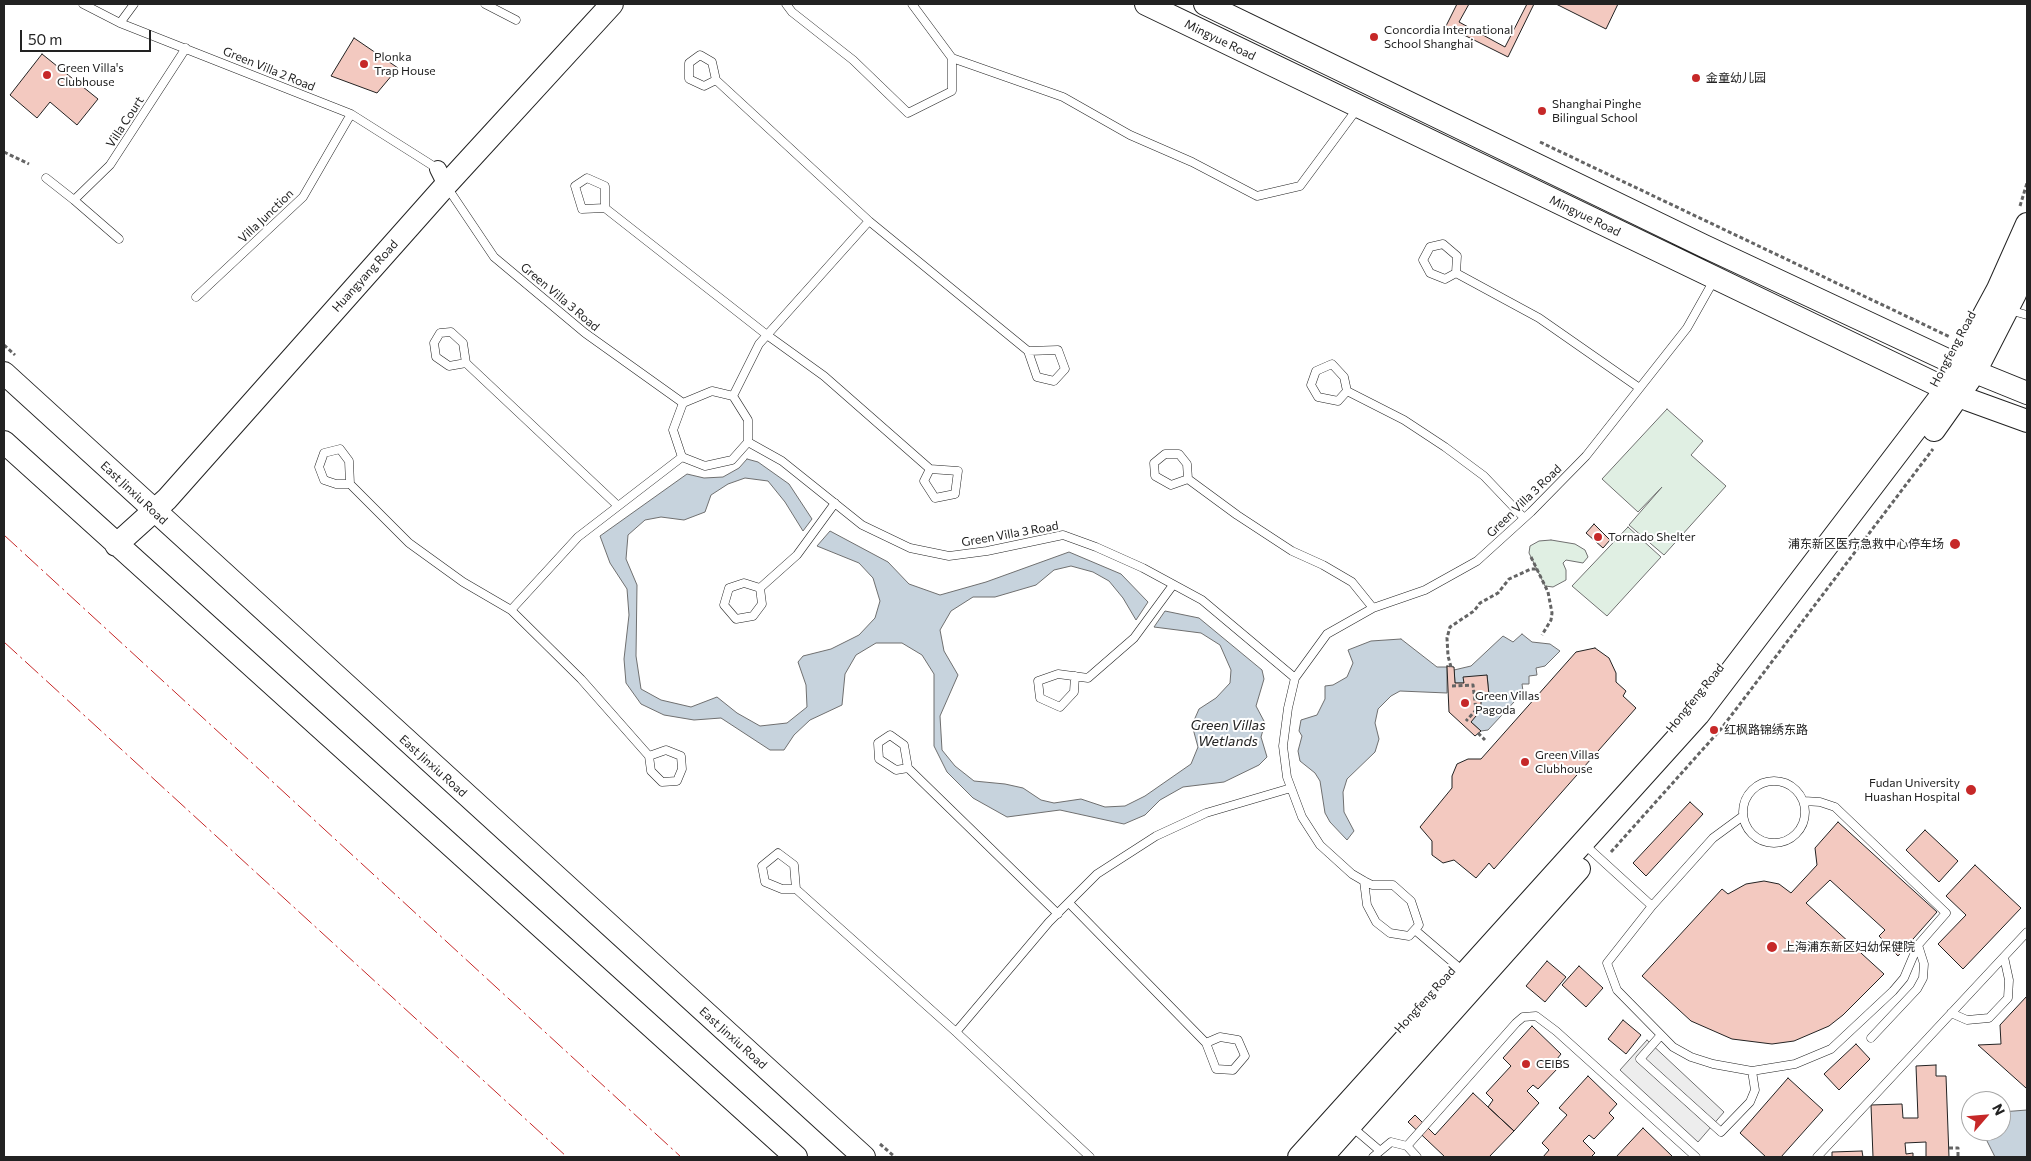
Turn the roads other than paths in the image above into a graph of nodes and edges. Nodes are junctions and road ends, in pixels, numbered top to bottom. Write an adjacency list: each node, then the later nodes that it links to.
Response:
1 (83, 4): 10 (lane, Green Villa 2 Road)
2 (134, 4): 10 (lane)
3 (485, 4): 9 (lane)
4 (612, 4): 16 (street, Huangyang Road)
5 (786, 4): 12 (lane)
6 (912, 4): 12 (lane)
7 (1146, 4): 14 (street, Mingyue Road)
8 (1205, 4): 30 (street, Mingyue Road)
9 (516, 20)
10 (120, 23): 11 (lane, Green Villa 2 Road)
11 (186, 48): 15 (lane, Green Villa 2 Road); 18 (lane, Villa Court)
12 (952, 58): 14 (lane)
13 (716, 80): 21 (lane)
14 (1358, 108): 25 (street, Mingyue Road)
15 (351, 114): 16 (lane, Green Villa 2 Road); 26 (lane, Villa Junction)
16 (442, 177): 38 (lane, Green Villa 3 Road); 48 (street, Huangyang Road)
17 (46, 178): 18 (lane)
18 (74, 200): 22 (lane)
19 (605, 208): 19 (lane); 28 (lane)
20 (2023, 217): 30 (street, Hongfeng Road)
21 (869, 221): 28 (lane); 29 (lane)
22 (119, 239)
23 (2027, 264): 27 (street, Hongfeng Road)
24 (1456, 273): 24 (lane); 33 (lane)
25 (1715, 278): 33 (lane, Green Villa 3 Road); 35 (street, Mingyue Road)
26 (196, 297)
27 (2017, 312): 30 (street, Hongfeng Road)
28 (767, 335): 37 (lane); 43 (lane)
29 (1028, 352): 29 (lane)
30 (1966, 361): 35 (street, Hongfeng Road); 36 (street, Mingyue Road)
31 (466, 363): 31 (lane); 47 (lane)
32 (4, 373): 48 (street, East Jinxiu Road)
33 (1638, 388): 49 (lane, Green Villa 3 Road)
34 (1347, 391): 34 (lane); 49 (lane)
35 (1952, 392): 39 (street, Mingyue Road); 62 (street, Hongfeng Road)
36 (2027, 393)
37 (732, 396): 38 (lane); 41 (lane)
38 (683, 403): 42 (lane)
39 (2027, 421)
40 (4, 442): 50 (street)
41 (748, 442): 42 (lane); 46 (lane, Green Villa 3 Road)
42 (682, 457): 47 (lane)
43 (930, 469): 43 (lane)
44 (1188, 479): 44 (lane); 53 (lane)
45 (350, 484): 45 (lane); 54 (lane)
46 (835, 503): 51 (lane, Green Villa 3 Road); 52 (lane)
47 (617, 505): 54 (lane)
48 (154, 512): 50 (street, Huangyang Road); 83 (street, East Jinxiu Road)
49 (1524, 518): 53 (lane, Green Villa 3 Road)
50 (116, 545): 82 (street)
51 (1173, 584): 55 (lane); 56 (lane, Green Villa 3 Road)
52 (760, 588): 52 (lane)
53 (1373, 608): 56 (lane, Green Villa 3 Road)
54 (511, 610): 57 (lane)
55 (1075, 676): 55 (lane)
56 (1295, 678): 59 (lane, Green Villa 3 Road)
57 (649, 756): 57 (lane)
58 (908, 768): 58 (lane); 67 (lane)
59 (1291, 788): 63 (lane, Green Villa 3 Road); 65 (lane)
60 (1804, 801): 61 (lane); 61 (lane); 70 (lane)
61 (1743, 816): 66 (lane)
62 (1589, 848): 66 (lane); 72 (street, Hongfeng Road); 79 (street, Hongfeng Road)
63 (1364, 881): 68 (lane, Green Villa 3 Road); 68 (lane)
64 (796, 889): 64 (lane); 74 (lane)
65 (1069, 903): 67 (lane); 77 (lane)
66 (1652, 906): 75 (lane)
67 (1058, 914): 74 (lane)
68 (1415, 930): 72 (lane)
69 (2027, 932): 71 (lane)
70 (1918, 946): 76 (lane); 78 (lane)
71 (2004, 957): 73 (lane); 73 (lane)
72 (1465, 973): 85 (street, Hongfeng Road)
73 (1951, 1013): 90 (lane)
74 (956, 1032): 84 (lane)
75 (1661, 1035): 78 (lane); 78 (lane)
76 (1871, 1038)
77 (1206, 1044): 77 (lane)
78 (1752, 1071)
79 (1350, 1126): 81 (lane); 86 (street, Hongfeng Road)
80 (1407, 1146): 81 (lane); 88 (lane); 89 (lane)
81 (1379, 1150): 87 (lane)
82 (796, 1157)
83 (864, 1157)
84 (1090, 1157)
85 (1299, 1157)
86 (1322, 1157)
87 (1373, 1157)
88 (1417, 1157)
89 (1696, 1157)
90 (1817, 1157)

